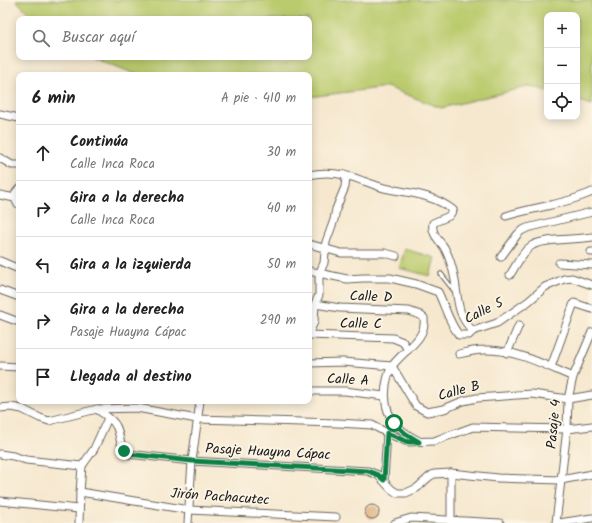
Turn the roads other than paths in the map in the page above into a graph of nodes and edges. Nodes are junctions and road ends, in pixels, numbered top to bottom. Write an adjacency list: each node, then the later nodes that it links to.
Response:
1 (0, 114): 2 (street)
2 (16, 117)
3 (0, 158): 4 (street)
4 (16, 165)
5 (312, 175): 6 (street)
6 (344, 175): 14 (street); 27 (street)
7 (592, 192): 11 (street)
8 (0, 195): 9 (street)
9 (16, 201)
10 (592, 212): 16 (street)
11 (506, 216)
12 (592, 237): 24 (street)
13 (312, 245): 14 (street)
14 (326, 249): 15 (street); 22 (street)
15 (396, 256)
16 (501, 257)
17 (0, 261): 20 (street)
18 (559, 263): 19 (street)
19 (592, 266)
20 (16, 269)
21 (312, 273): 22 (street, Calle 5)
22 (319, 274): 29 (street); 35 (street, Calle 5)
23 (441, 274): 27 (lane)
24 (510, 275)
25 (592, 285): 35 (street, Calle 5)
26 (0, 290): 28 (street)
27 (457, 295): 35 (street)
28 (16, 296)
29 (315, 304): 34 (street); 38 (street, Calle D)
30 (592, 310): 45 (street)
31 (0, 315): 32 (street)
32 (16, 321)
33 (519, 325): 39 (street)
34 (312, 327)
35 (473, 331)
36 (312, 334): 38 (street, Calle C)
37 (591, 337): 46 (street, Pasaje 4)
38 (408, 350): 43 (street)
39 (507, 353): 40 (street); 45 (street)
40 (459, 354)
41 (312, 363): 43 (street)
42 (0, 366): 44 (street)
43 (392, 366): 49 (street); 50 (street, Calle B)
44 (16, 367)
45 (551, 367): 46 (street)
46 (573, 377): 50 (street, Pasaje 4)
47 (312, 391): 49 (street, Calle A)
48 (592, 395): 50 (street, Calle B)
49 (384, 396): 59 (street)
50 (568, 399): 57 (street, Pasaje 4)
51 (200, 404): 55 (street)
52 (0, 408): 53 (street)
53 (97, 409): 54 (street, Pasaje Huayna Cápac); 55 (street)
54 (108, 418): 61 (street, Pasaje Huayna Cápac); 62 (street)
55 (197, 419): 58 (street); 61 (street)
56 (592, 426): 57 (street)
57 (567, 429): 59 (street); 66 (street, Pasaje 4)
58 (387, 433): 59 (street); 65 (street)
59 (419, 442)
60 (0, 454): 62 (street)
61 (192, 461): 65 (street, Pasaje Huayna Cápac); 70 (street)
62 (82, 466): 67 (street)
63 (451, 473): 65 (street, Pasaje Huayna Cápac); 66 (street, Pasaje Huayna Cápac); 73 (street)
64 (592, 474): 66 (street, Pasaje Huayna Cápac)
65 (384, 480)
66 (561, 480): 78 (street, Pasaje 4)
67 (80, 492): 69 (street); 70 (street, Jirón Pachacutec)
68 (0, 501): 69 (street)
69 (79, 509): 74 (street)
70 (189, 510): 71 (street, Jirón Pachacutec); 75 (street)
71 (336, 517)
72 (592, 518): 79 (street)
73 (451, 522): 76 (street); 77 (street)
74 (80, 523)
75 (188, 523)
76 (395, 523)
77 (500, 523)
78 (556, 523)
79 (559, 523)

